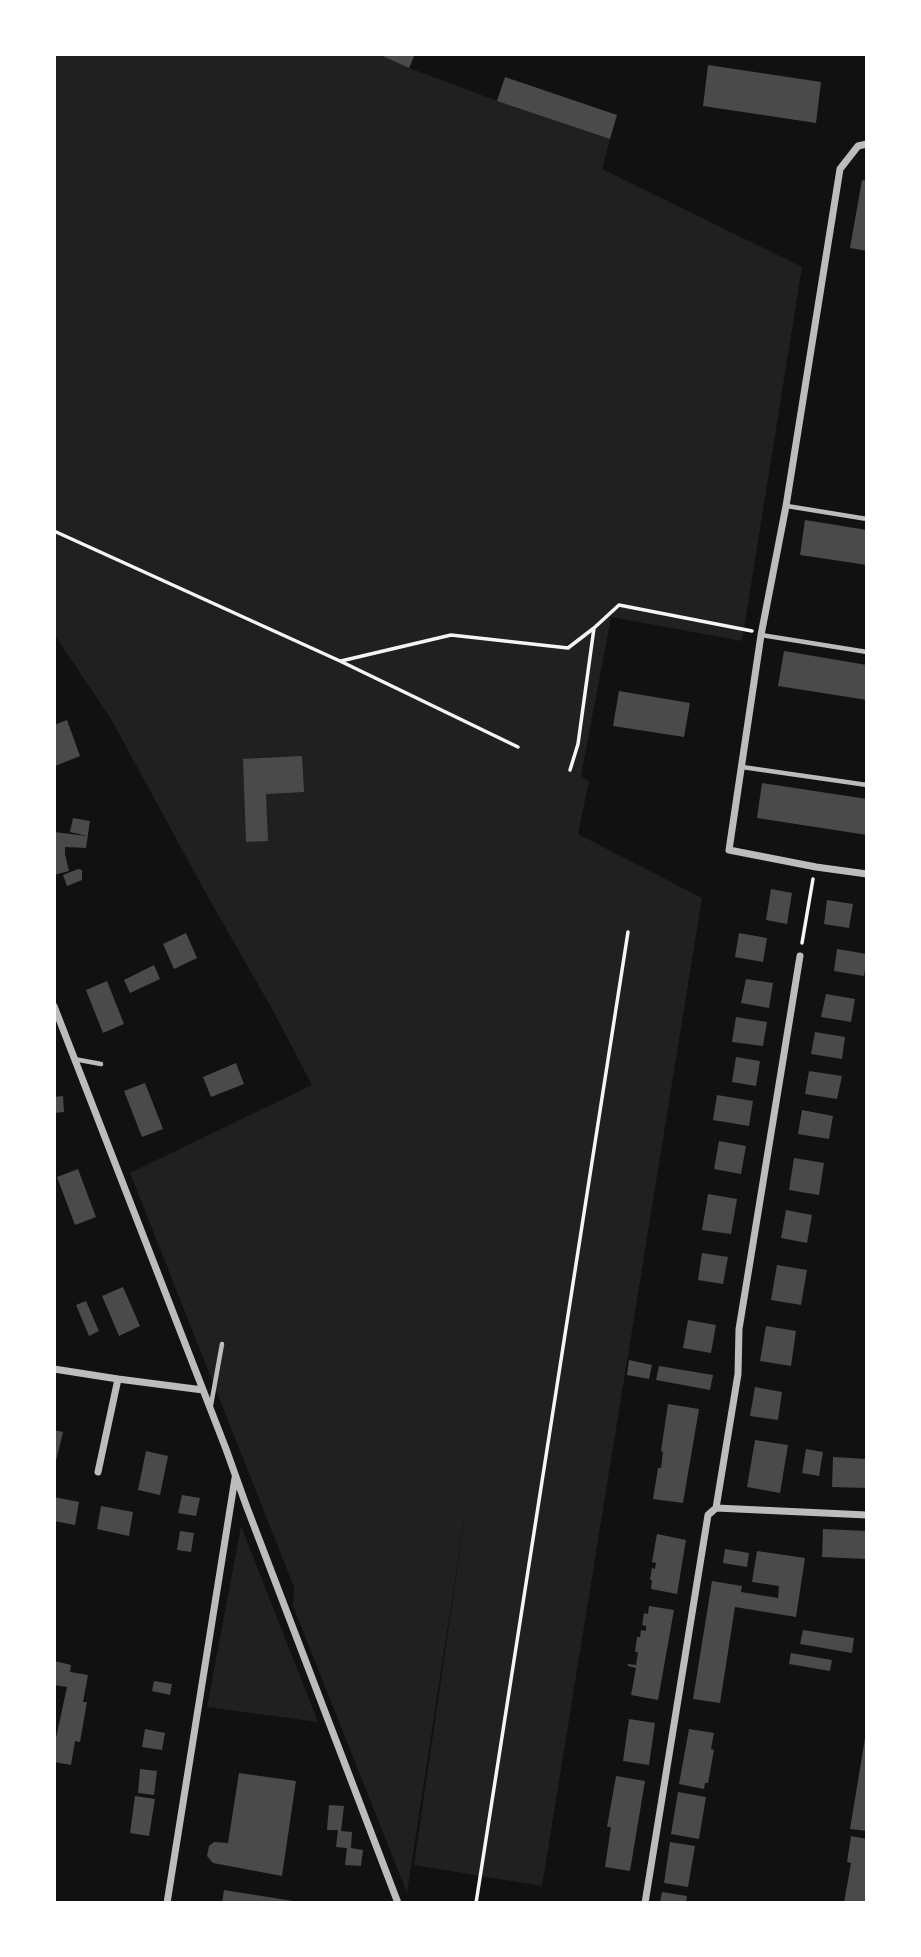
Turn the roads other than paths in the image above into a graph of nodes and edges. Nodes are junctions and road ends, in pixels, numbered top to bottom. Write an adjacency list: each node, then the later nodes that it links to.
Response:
1 (867, 144): 2 (street)
2 (786, 506): 3 (lane); 4 (street)
3 (867, 519)
4 (761, 635): 5 (lane); 6 (street)
5 (867, 652)
6 (742, 766): 7 (lane); 8 (street)
7 (867, 785)
8 (867, 874)
9 (800, 956): 20 (street)
10 (54, 1006): 11 (street)
11 (74, 1059): 12 (lane); 16 (street)
12 (101, 1064)
13 (222, 1344): 17 (lane)
14 (54, 1369): 15 (street)
15 (118, 1379): 16 (street); 18 (street)
16 (203, 1390): 17 (street)
17 (210, 1409): 19 (street)
18 (98, 1472)
19 (236, 1476): 22 (street); 23 (street)
20 (716, 1508): 21 (street); 24 (street)
21 (867, 1515)
22 (167, 1903)
23 (398, 1903)
24 (645, 1903)

